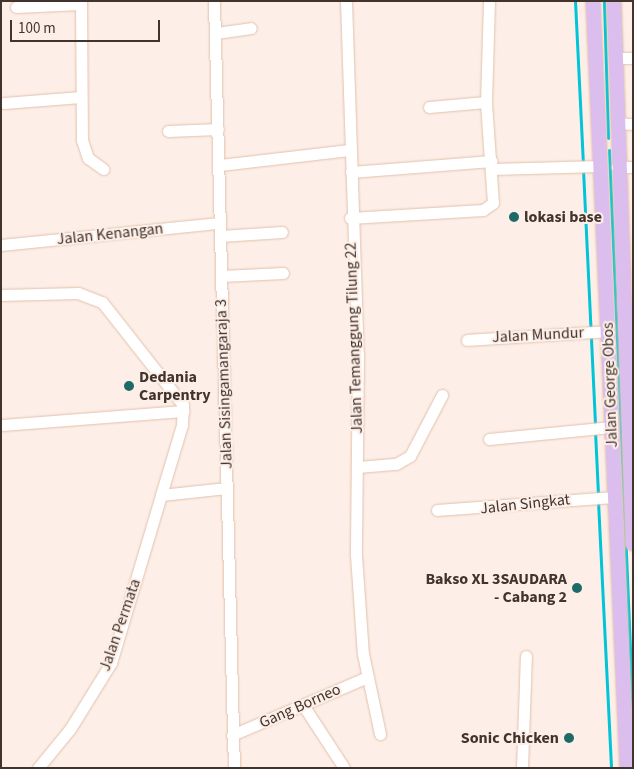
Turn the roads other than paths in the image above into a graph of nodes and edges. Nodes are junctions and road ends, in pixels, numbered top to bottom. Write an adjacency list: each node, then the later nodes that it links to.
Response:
1 (214, 1): 9 (street, Jalan Sisingamangaraja 3)
2 (346, 1): 22 (street, Jalan Temanggung Tilung 22)
3 (489, 1): 13 (street)
4 (594, 1): 21 (main road, Jalan George Obos)
5 (614, 1): 10 (main road, Jalan George Obos)
6 (81, 2): 7 (street); 12 (street)
7 (16, 7)
8 (252, 28): 9 (street)
9 (216, 33): 18 (street, Jalan Sisingamangaraja 3)
10 (616, 58): 11 (street); 16 (main road, Jalan George Obos)
11 (633, 58)
12 (81, 96): 14 (street); 28 (street)
13 (486, 102): 15 (street); 24 (street)
14 (4, 103)
15 (429, 107)
16 (617, 123): 17 (street); 20 (main road, Jalan George Obos)
17 (633, 124)
18 (218, 129): 19 (street); 23 (street, Jalan Sisingamangaraja 3)
19 (168, 131)
20 (617, 142): 21 (main road); 26 (main road, Jalan George Obos)
21 (599, 144): 25 (main road, Jalan George Obos)
22 (349, 150): 23 (street); 29 (street, Jalan Temanggung Tilung 22)
23 (220, 165): 31 (street, Jalan Sisingamangaraja 3)
24 (492, 165): 25 (street); 29 (street); 30 (street)
25 (600, 166): 39 (main road, Jalan George Obos)
26 (617, 167): 27 (street); 38 (main road, Jalan George Obos)
27 (633, 167)
28 (103, 169)
29 (351, 172): 30 (street, Jalan Temanggung Tilung 22)
30 (350, 218): 46 (street, Jalan Temanggung Tilung 22)
31 (219, 223): 33 (street, Jalan Sisingamangaraja 3); 34 (street, Jalan Kenangan)
32 (282, 232): 33 (street)
33 (220, 236): 36 (street, Jalan Sisingamangaraja 3)
34 (1, 245)
35 (283, 273): 36 (street)
36 (221, 276): 47 (street, Jalan Sisingamangaraja 3)
37 (1, 295): 42 (street)
38 (628, 316): 51 (main road, Jalan George Obos)
39 (609, 331): 40 (street, Jalan Mundur); 44 (main road, Jalan George Obos)
40 (467, 340)
41 (442, 394): 46 (street)
42 (184, 411): 43 (street); 48 (street, Jalan Permata)
43 (1, 425)
44 (611, 427): 45 (street); 49 (main road, Jalan George Obos)
45 (489, 439)
46 (358, 467): 53 (street, Jalan Temanggung Tilung 22)
47 (227, 488): 48 (street); 56 (street, Jalan Sisingamangaraja 3)
48 (161, 495): 57 (street, Jalan Permata)
49 (614, 497): 50 (street, Jalan Singkat); 61 (main road, Jalan George Obos)
50 (437, 510)
51 (633, 544)
52 (526, 656): 60 (street)
53 (367, 676): 54 (street, Gang Borneo); 55 (street, Jalan Temanggung Tilung 22)
54 (303, 705): 56 (street, Gang Borneo); 59 (street)
55 (380, 734)
56 (232, 735): 58 (street, Jalan Sisingamangaraja 3)
57 (38, 768)
58 (234, 768)
59 (344, 768)
60 (522, 768)
61 (627, 768)

